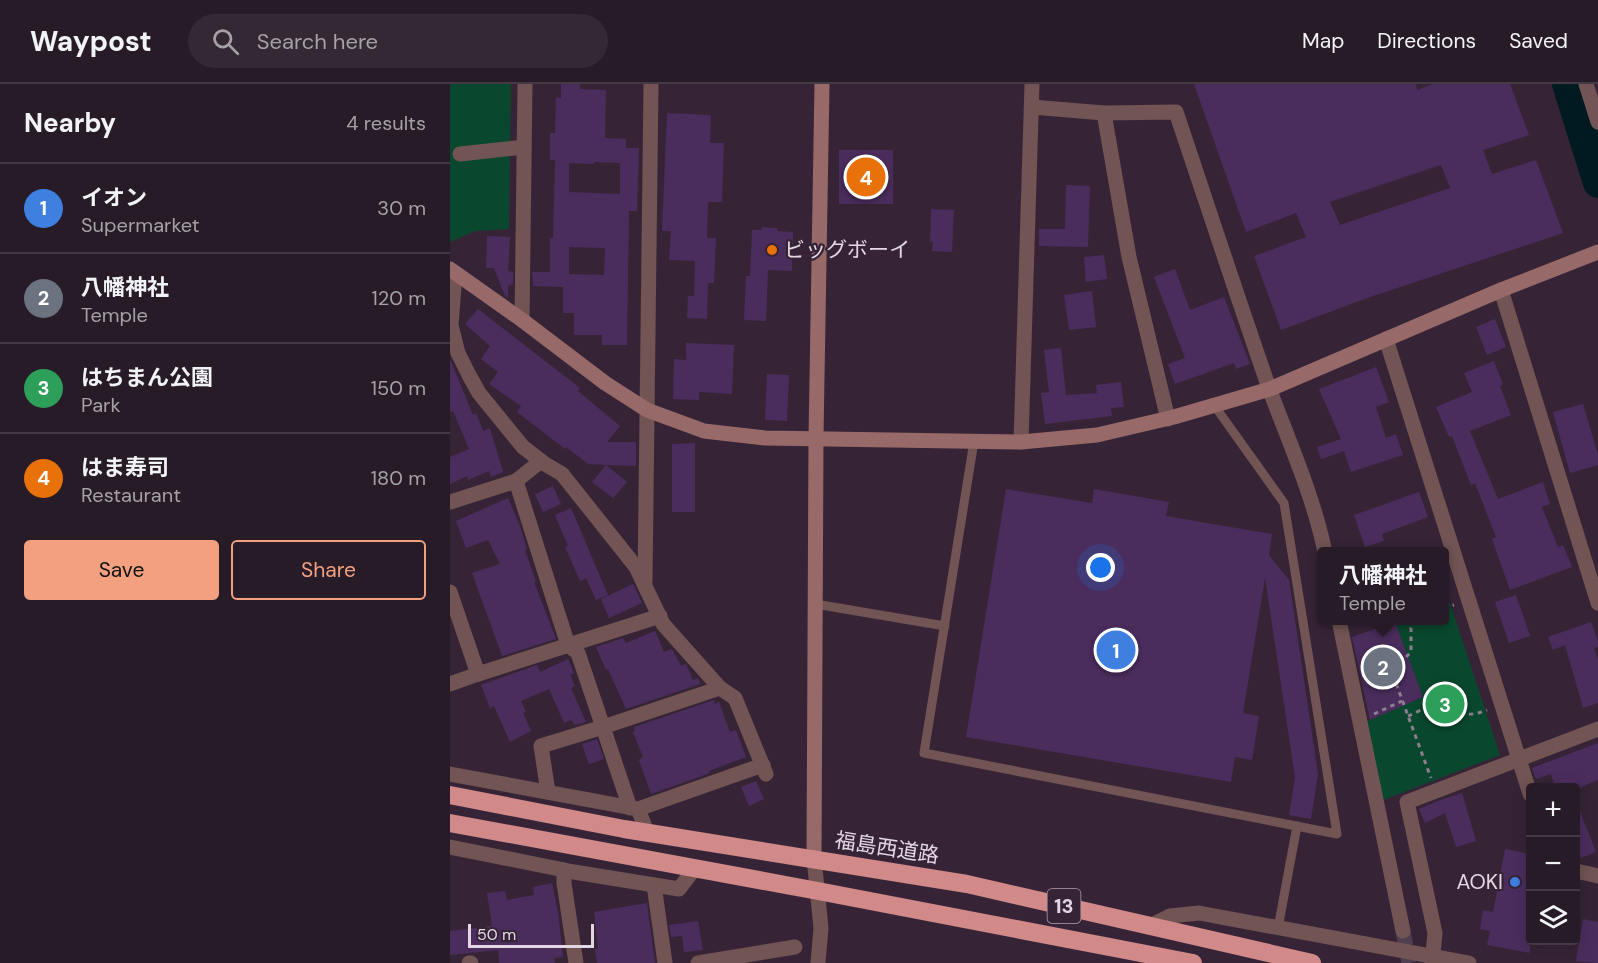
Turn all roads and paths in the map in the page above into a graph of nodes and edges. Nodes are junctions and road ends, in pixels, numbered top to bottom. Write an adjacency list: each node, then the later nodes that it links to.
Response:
1 (525, 84): 9 (street)
2 (651, 84): 18 (street)
3 (822, 84): 20 (street)
4 (1032, 84): 6 (street)
5 (1586, 84): 8 (street)
6 (1032, 107): 7 (street); 22 (street)
7 (1104, 113): 16 (street); 19 (street)
8 (1598, 123)
9 (524, 147): 10 (street); 14 (street)
10 (460, 154)
11 (1598, 252): 13 (street)
12 (453, 271): 14 (street); 23 (street)
13 (1501, 290): 15 (street); 29 (street)
14 (522, 320): 18 (street)
15 (1386, 339): 16 (street); 49 (street)
16 (1270, 389): 17 (street); 26 (street)
17 (1214, 405): 19 (street); 57 (lane)
18 (647, 410): 20 (street); 27 (street)
19 (1168, 419): 22 (street)
20 (816, 437): 21 (street); 30 (street)
21 (974, 441): 22 (street); 36 (lane)
22 (1021, 442)
23 (541, 461): 24 (street); 27 (street)
24 (516, 481): 25 (street); 37 (street)
25 (450, 502)
26 (1324, 547)
27 (645, 584): 33 (street)
28 (450, 591): 40 (street)
29 (1598, 603)
30 (815, 604): 36 (lane); 60 (street)
31 (1452, 606): 32 (path)
32 (1449, 607)
33 (660, 616): 37 (street); 42 (street)
34 (1340, 625): 69 (street)
35 (1414, 625): 38 (path)
36 (945, 626): 57 (lane)
37 (568, 645): 40 (street); 47 (street)
38 (1406, 657)
39 (1390, 667): 43 (path)
40 (478, 674): 41 (street)
41 (450, 684)
42 (720, 688): 47 (street); 55 (street)
43 (1402, 701): 45 (path); 46 (path)
44 (1486, 710): 46 (path)
45 (1372, 715)
46 (1408, 716): 52 (path)
47 (603, 727): 53 (street); 55 (street)
48 (1598, 729): 49 (street)
49 (1518, 760): 51 (street); 52 (street)
50 (450, 774): 53 (street)
51 (1526, 783)
52 (1435, 791): 71 (street)
53 (548, 792): 55 (street)
54 (450, 795): 58 (highway, 福島西道路 / 13)
55 (634, 808): 58 (street)
56 (450, 823): 61 (highway, 13)
57 (1296, 826): 68 (lane)
58 (647, 832): 60 (highway, 福島西道路 / 13)
59 (450, 847): 62 (street)
60 (814, 858): 66 (street); 67 (highway, 福島西道路 / 13)
61 (695, 868): 65 (street); 66 (highway, 13)
62 (564, 870): 65 (street); 72 (street)
63 (1580, 872): 64 (street)
64 (1598, 876)
65 (654, 885): 73 (street)
66 (818, 891): 75 (street); 76 (highway, 13)
67 (1150, 926): 68 (street); 77 (highway, 福島西道路 / 13)
68 (1278, 928): 71 (street)
69 (1403, 931)
70 (795, 947): 74 (street)
71 (1433, 959): 78 (street)
72 (576, 963)
73 (665, 963)
74 (698, 963)
75 (818, 963)
76 (1193, 963)
77 (1312, 963)
78 (1469, 963)

